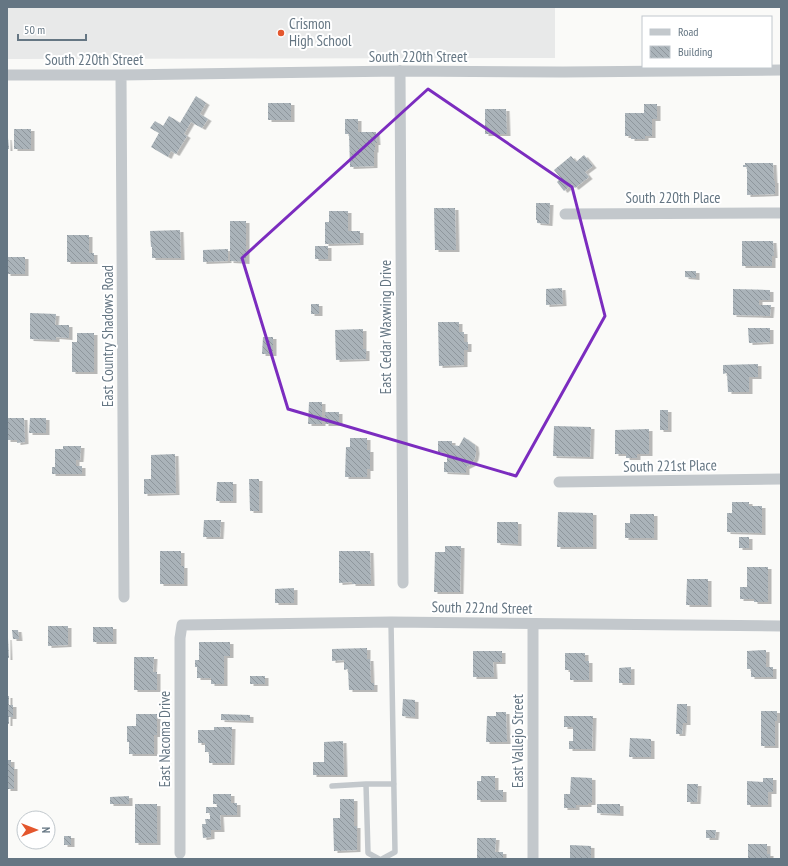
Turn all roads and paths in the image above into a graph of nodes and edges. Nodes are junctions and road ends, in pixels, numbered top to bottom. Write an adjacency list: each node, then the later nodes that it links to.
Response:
1 (781, 70): 2 (street, South 220th Street)
2 (400, 71): 3 (street, South 220th Street); 9 (street, East Cedar Waxwing Drive)
3 (121, 75): 4 (street, South 220th Street); 10 (street, East Country Shadows Road)
4 (7, 76)
5 (781, 213): 6 (street, South 220th Place)
6 (565, 214)
7 (781, 479): 8 (street, South 221st Place)
8 (559, 482)
9 (403, 583)
10 (124, 597)
11 (390, 622): 12 (street, South 222nd Street); 13 (street, South 222nd Street); 16 (lane)
12 (533, 624): 14 (street, South 222nd Street); 21 (street, East Vallejo Street)
13 (182, 625): 18 (street, East Nacoma Drive)
14 (781, 626)
15 (366, 784): 16 (lane); 17 (lane); 19 (lane)
16 (394, 784): 20 (lane)
17 (332, 786)
18 (180, 853)
19 (379, 859)
20 (382, 859)
21 (533, 859)

